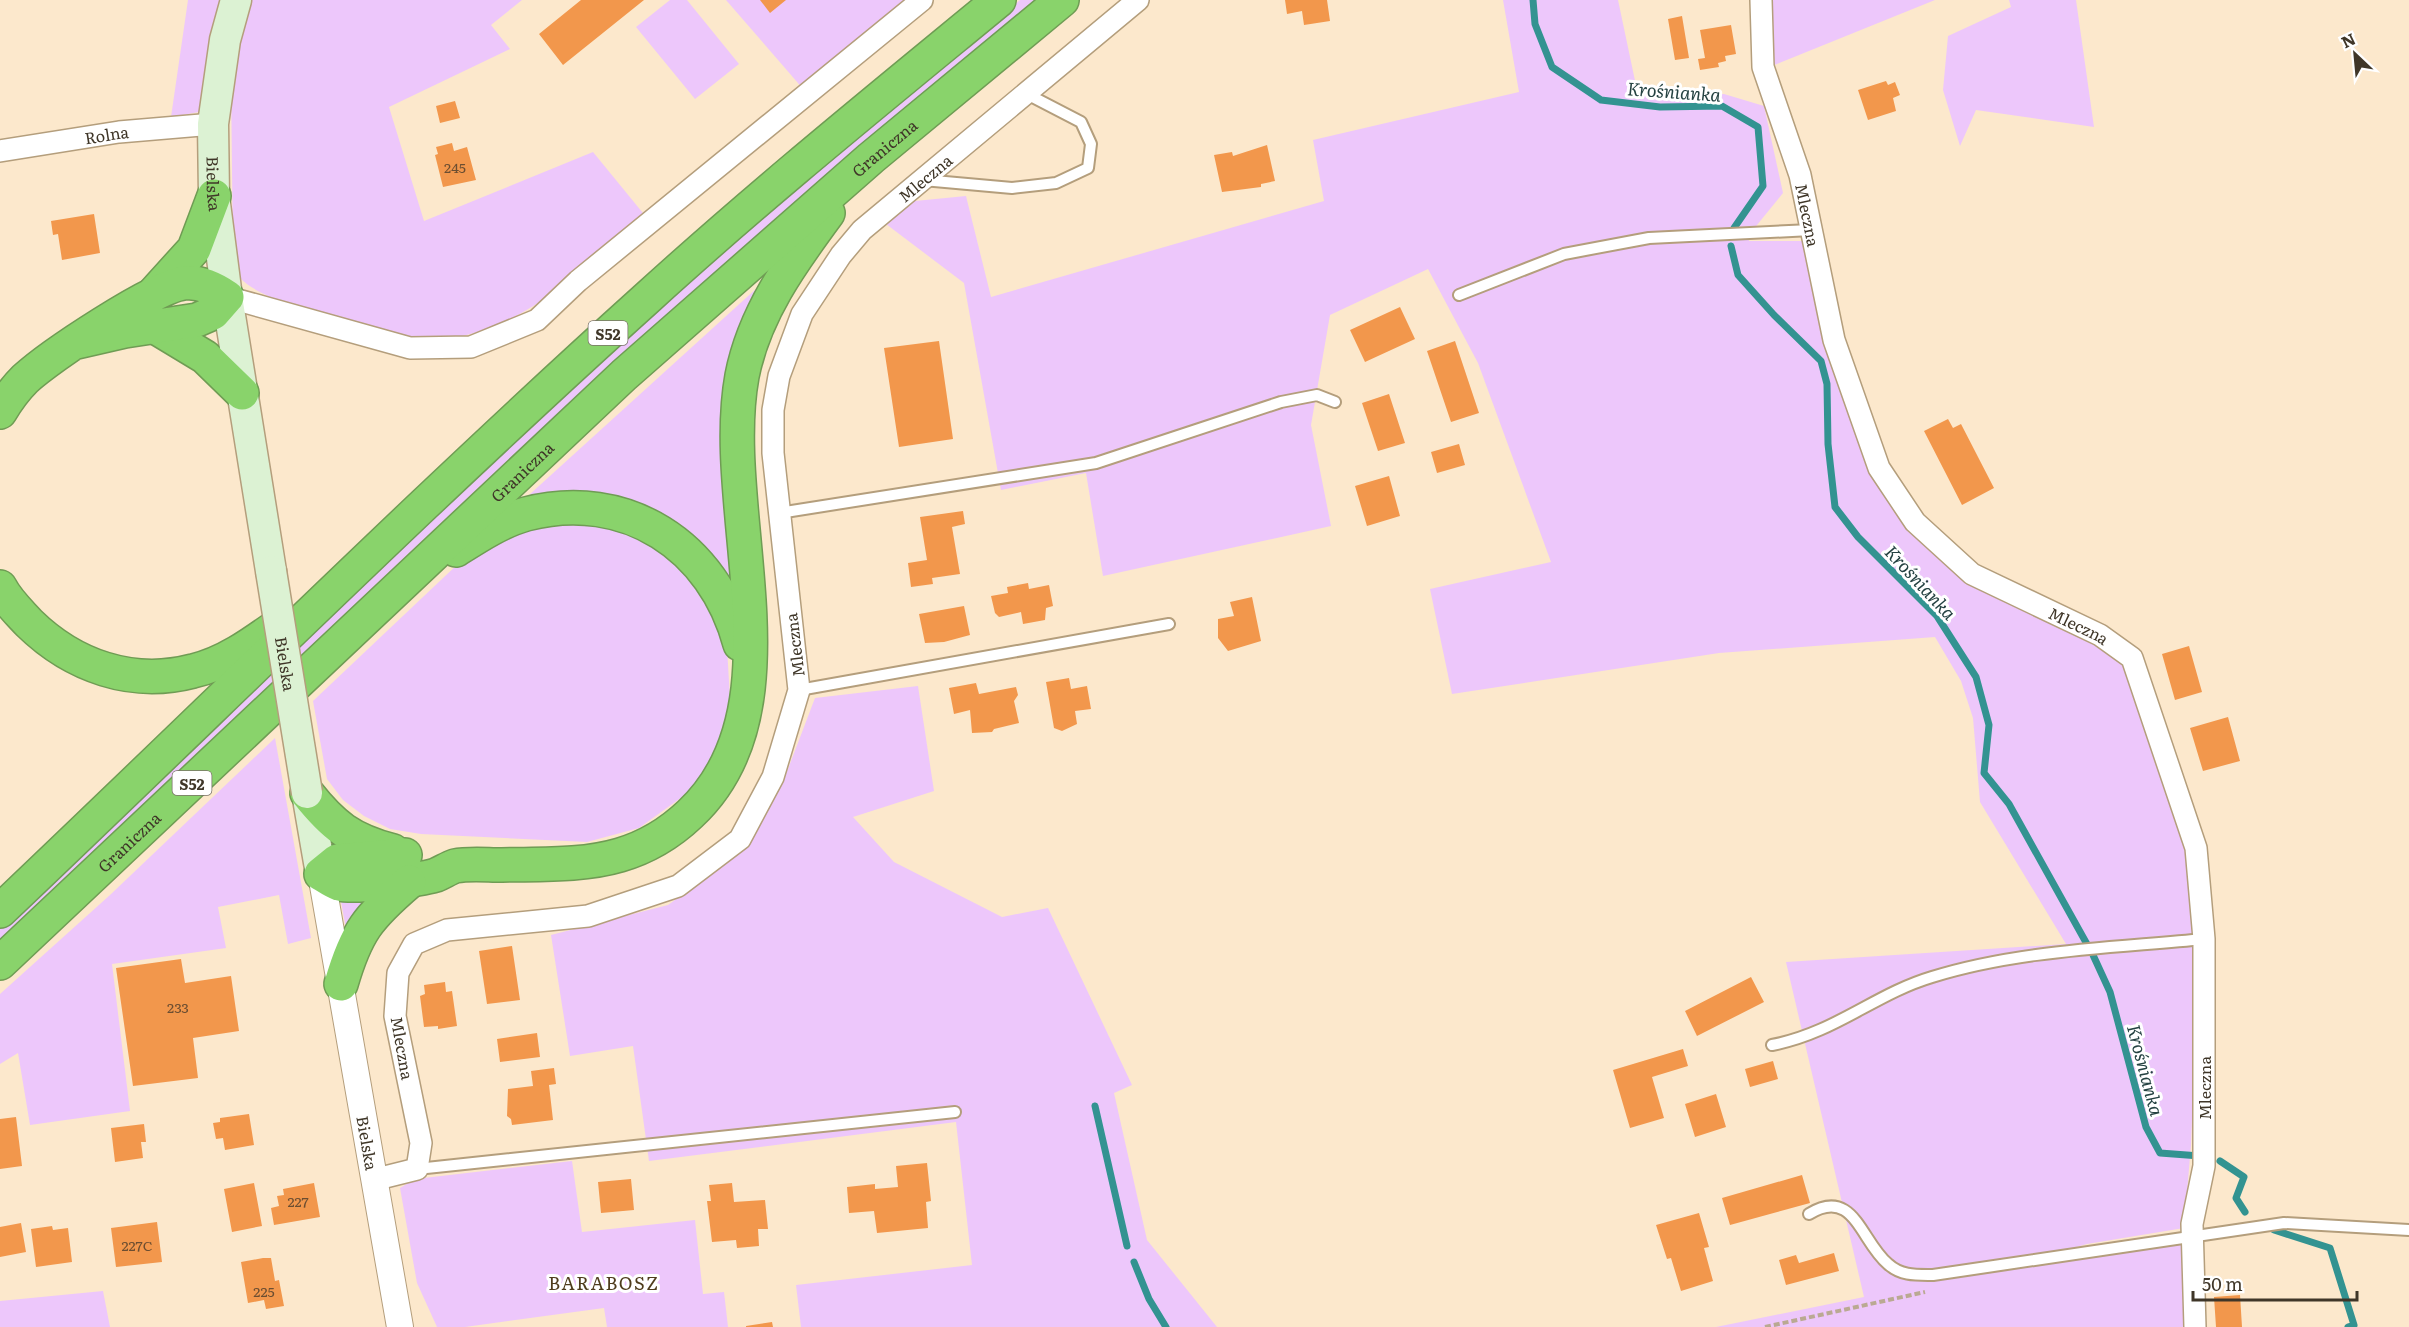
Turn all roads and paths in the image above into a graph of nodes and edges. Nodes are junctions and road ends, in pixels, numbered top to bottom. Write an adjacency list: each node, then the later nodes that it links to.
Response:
1 (236, 0): 8 (main road, Bielska)
2 (922, 0): 16 (street)
3 (999, 0): 23 (highway, S52)
4 (1062, 0): 10 (highway, Graniczna / S52)
5 (1138, 0): 7 (street, Mleczna)
6 (1761, 0): 13 (street, Mleczna)
7 (1025, 93): 11 (street, Mleczna); 11 (lane)
8 (213, 124): 9 (street, Rolna); 12 (main road, Bielska)
9 (0, 151)
10 (871, 158): 25 (highway, Graniczna / S52); 28 (highway)
11 (920, 180): 22 (street, Mleczna)
12 (214, 196): 14 (highway); 16 (main road, Bielska)
13 (1811, 230): 15 (lane); 33 (street, Mleczna)
14 (154, 293): 16 (highway); 18 (highway)
15 (1459, 295)
16 (227, 297): 17 (highway); 19 (main road, Bielska)
17 (157, 328): 18 (highway); 19 (highway)
18 (77, 342): 21 (highway)
19 (242, 393): 29 (main road, Bielska, bridge)
20 (1335, 402): 22 (lane)
21 (0, 412)
22 (779, 513): 27 (street, Mleczna)
23 (350, 575): 24 (highway); 32 (highway, S52)
24 (0, 587)
25 (383, 600): 28 (highway); 34 (highway, Graniczna / S52)
26 (1169, 624): 27 (lane)
27 (799, 690): 38 (street, Mleczna)
28 (748, 693): 30 (highway)
29 (307, 792): 30 (highway); 31 (main road, Bielska)
30 (407, 868): 31 (highway); 35 (highway)
31 (321, 874): 35 (street, Bielska)
32 (0, 911)
33 (2204, 939): 36 (lane); 42 (street, Mleczna)
34 (0, 963)
35 (341, 984): 39 (street, Bielska)
36 (1772, 1045)
37 (955, 1112): 38 (lane)
38 (417, 1169): 39 (street)
39 (373, 1180): 44 (street, Bielska)
40 (1809, 1214): 42 (lane)
41 (2409, 1230): 42 (lane)
42 (2192, 1234): 46 (street, Mleczna)
43 (1932, 1290): 45 (path)
44 (399, 1327)
45 (1765, 1327)
46 (2195, 1327)

